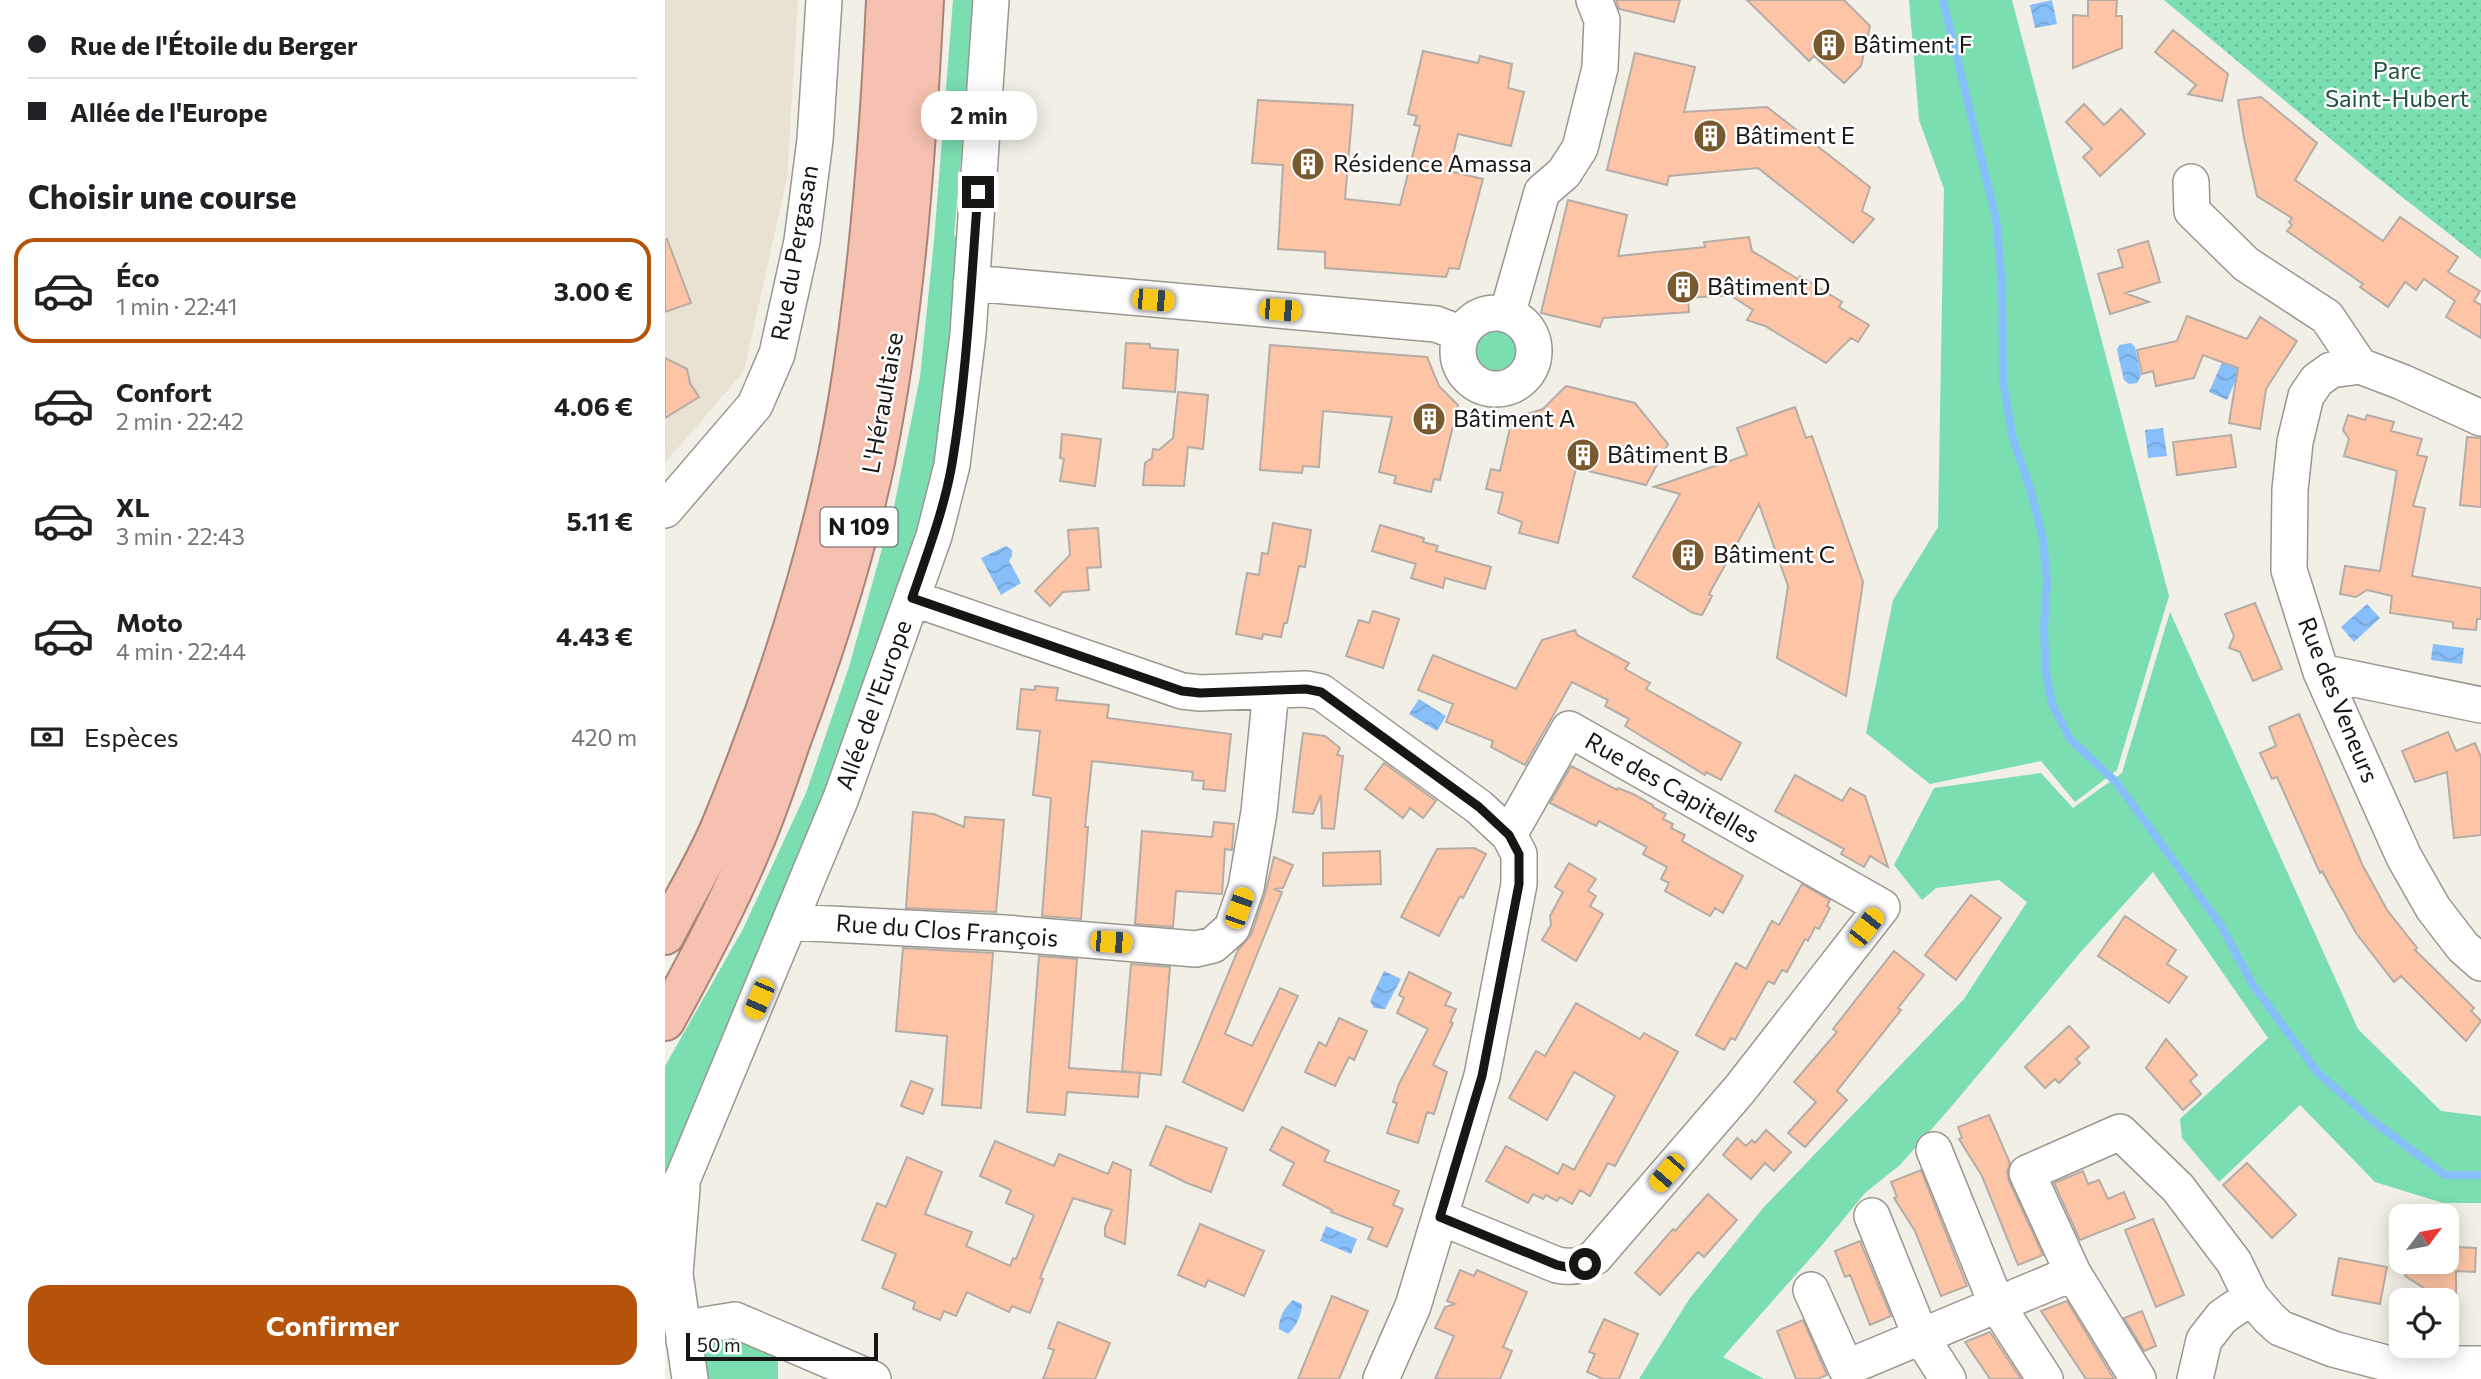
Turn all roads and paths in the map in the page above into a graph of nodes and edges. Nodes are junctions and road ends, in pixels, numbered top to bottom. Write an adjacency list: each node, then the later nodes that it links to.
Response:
1 (824, 0): 12 (street, Rue du Pergasan)
2 (886, 0): 19 (highway, L'Héraultaise / N 109)
3 (924, 0): 21 (highway, L'Héraultaise / N 109)
4 (991, 0): 7 (street, Allée de l'Europe)
5 (1594, 0): 8 (street)
6 (2191, 182): 10 (street)
7 (971, 283): 9 (street); 13 (street, Allée de l'Europe)
8 (1507, 315): 9 (street); 9 (street)
9 (1462, 334)
10 (2360, 366): 11 (street); 14 (street, Rue des Veneurs)
11 (2481, 418)
12 (665, 510)
13 (912, 598): 15 (street); 18 (street, Allée de l'Europe)
14 (2321, 672): 16 (street); 20 (street, Rue des Veneurs)
15 (1271, 690): 17 (street); 18 (street, Rue du Clos François)
16 (2481, 705)
17 (1509, 835): 26 (street); 26 (street, Rue des Capitelles)
18 (791, 922): 23 (street, Allée de l'Europe)
19 (665, 935)
20 (2481, 963)
21 (665, 1021)
22 (1934, 1150): 30 (street)
23 (683, 1178): 24 (street, Allée de l'Europe); 32 (street, Allée de l'Europe)
24 (665, 1214)
25 (1872, 1216): 31 (street)
26 (1440, 1217): 36 (street)
27 (2073, 1273): 29 (street); 30 (street); 39 (street)
28 (1811, 1290): 31 (street)
29 (2251, 1297): 33 (street); 40 (street)
30 (1997, 1305): 31 (street); 38 (street)
31 (1921, 1337): 37 (street)
32 (684, 1341): 34 (street, Allée de l'Europe); 35 (street)
33 (2481, 1364)
34 (690, 1379)
35 (873, 1379)
36 (1381, 1379)
37 (1948, 1379)
38 (2045, 1379)
39 (2138, 1379)
40 (2195, 1379)

